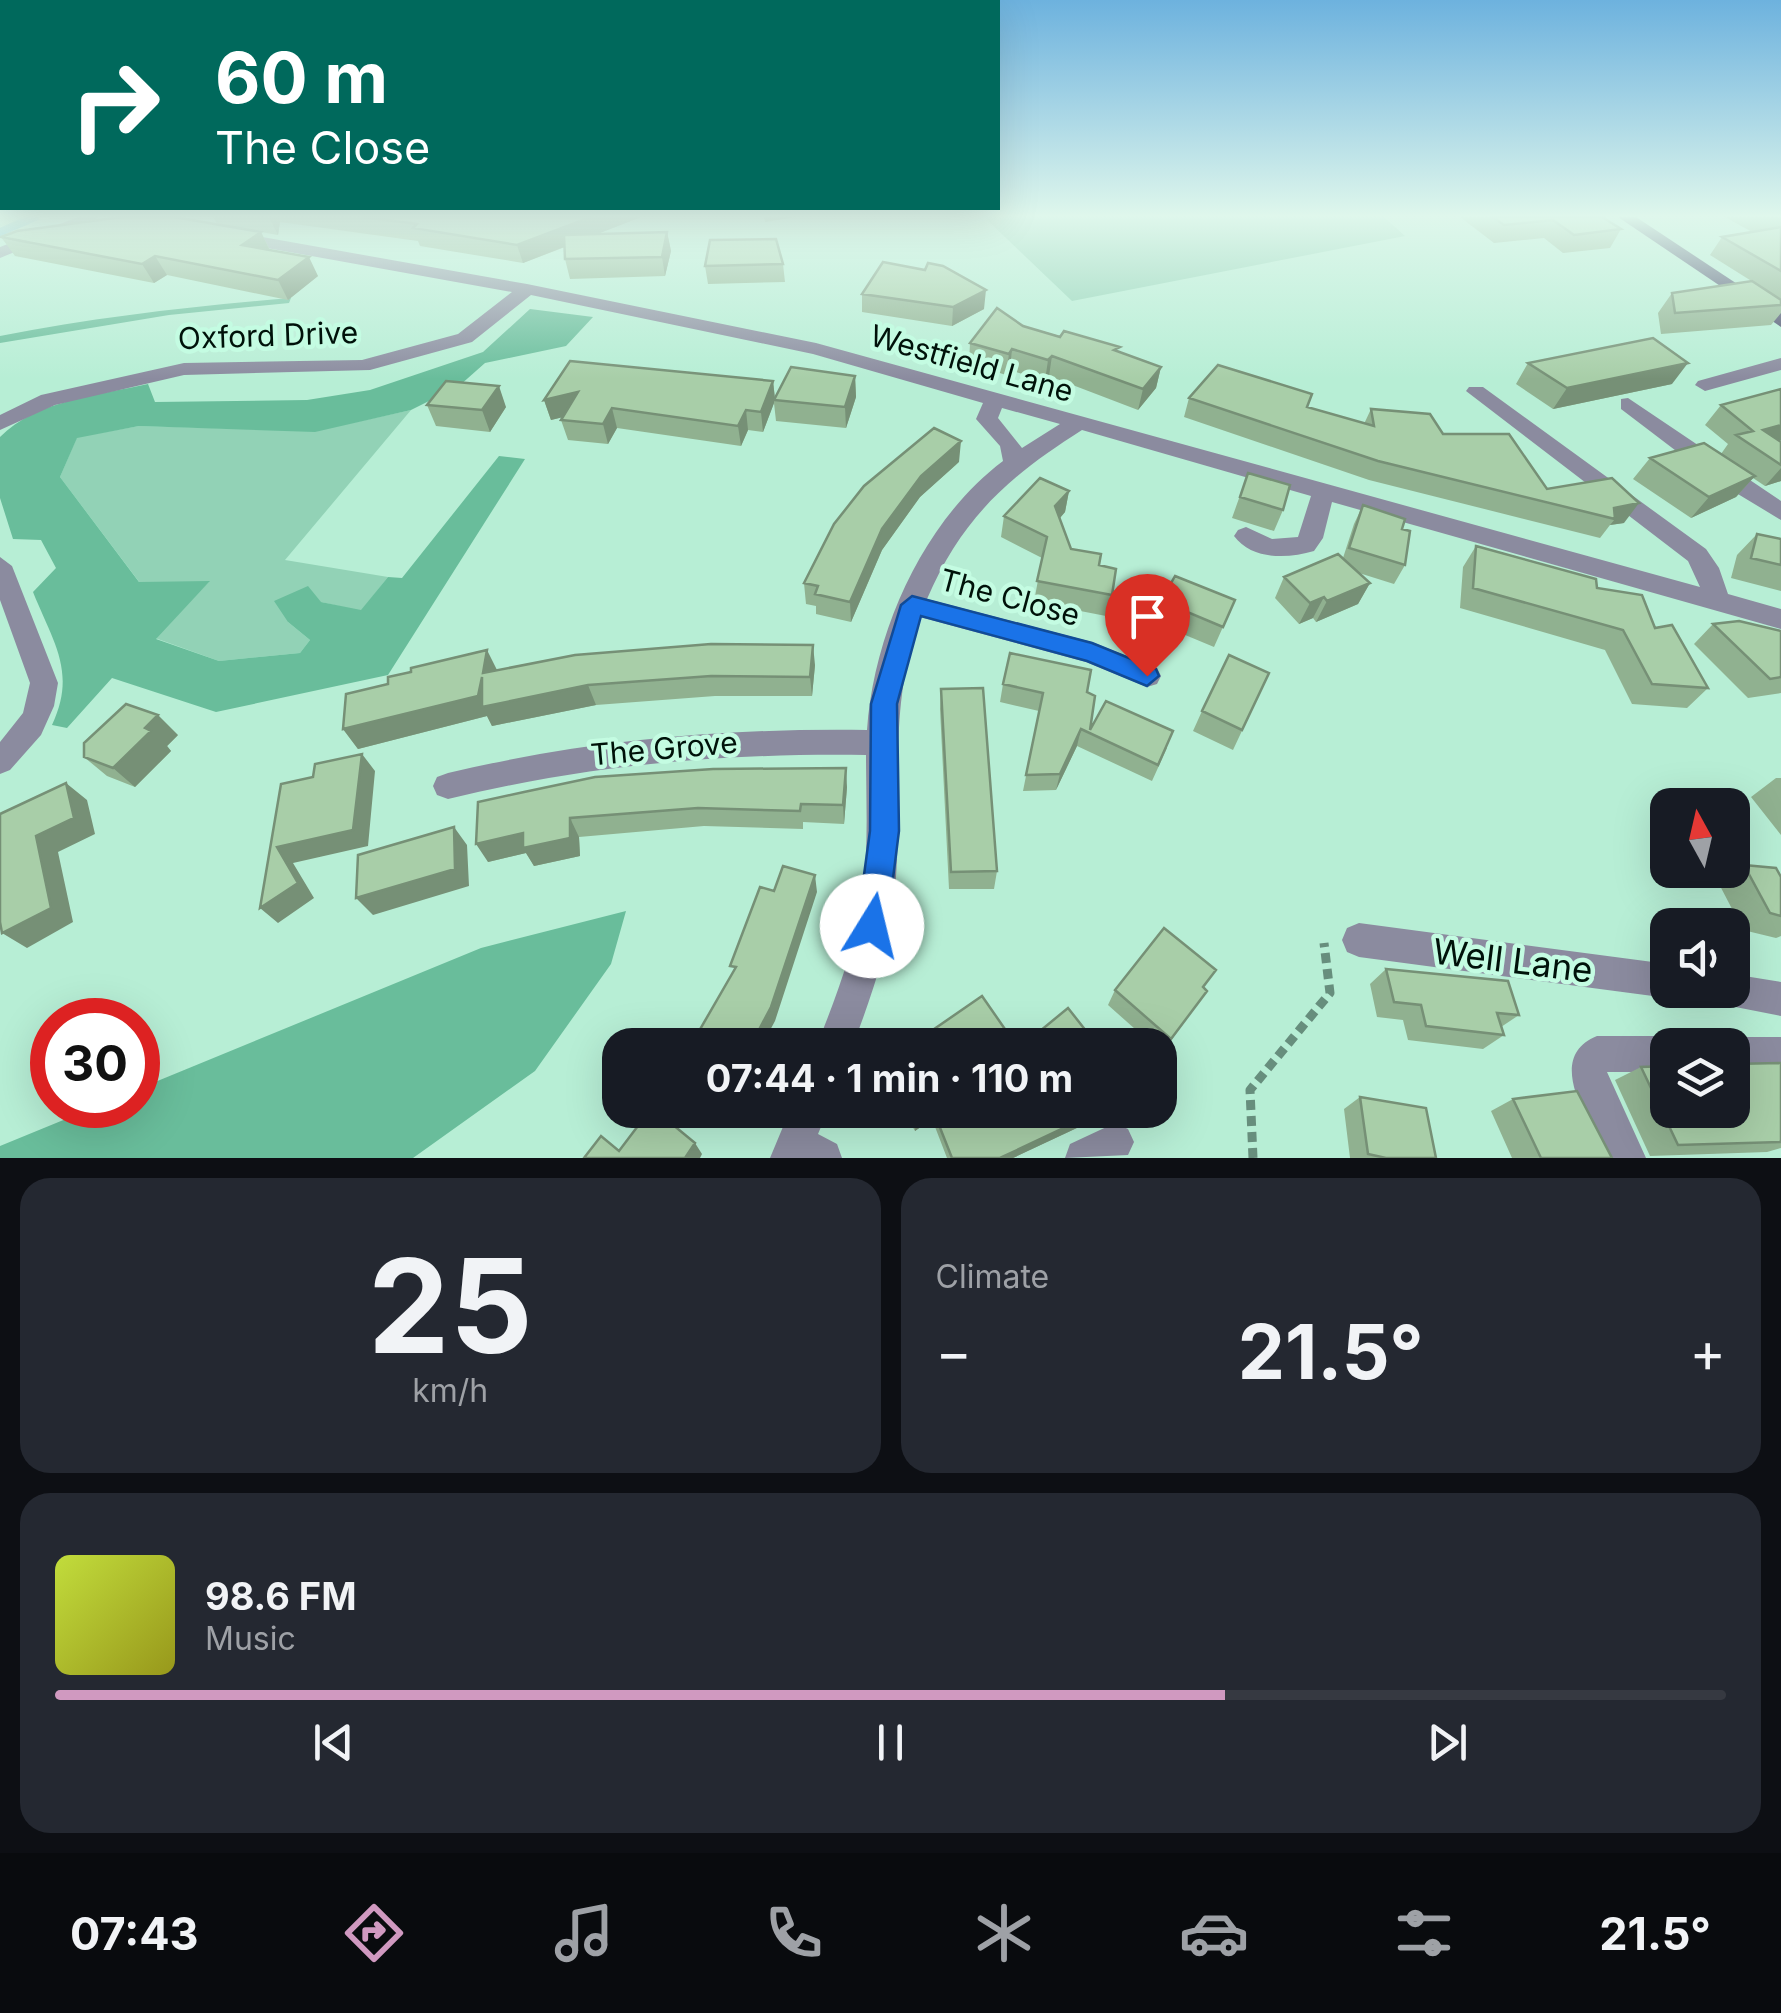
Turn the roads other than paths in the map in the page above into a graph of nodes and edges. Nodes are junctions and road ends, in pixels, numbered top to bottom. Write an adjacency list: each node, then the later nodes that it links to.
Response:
1 (425, 271): 3 (street, Westfield Lane)
2 (1707, 271): 4 (main road)
3 (526, 289): 10 (street, Westfield Lane); 12 (street, Oxford Drive)
4 (1781, 321)
5 (1781, 364): 6 (street)
6 (1752, 372): 7 (street); 8 (street)
7 (1705, 385)
8 (1781, 389)
9 (1476, 391): 19 (street)
10 (994, 402): 13 (street, Westfield Lane); 14 (street)
11 (1628, 404): 16 (street)
12 (0, 422)
13 (1075, 425): 14 (street); 15 (street, Westfield Lane)
14 (1016, 462): 20 (street)
15 (1323, 493): 17 (street); 19 (street, Westfield Lane)
16 (1781, 512)
17 (1246, 536)
18 (0, 566): 24 (street)
19 (1718, 603): 21 (street, Westfield Lane)
20 (912, 605): 22 (street, The Close); 23 (street)
21 (1781, 619)
22 (1147, 676)
23 (883, 743): 25 (street, The Grove); 30 (street)
24 (0, 761)
25 (448, 786)
26 (1359, 940): 27 (street, Well Lane)
27 (1650, 979)
28 (1750, 994): 29 (street)
29 (1781, 999)
30 (842, 1028)
31 (1650, 1054): 34 (street)
32 (1750, 1055): 33 (street)
33 (1781, 1056)
34 (1627, 1158)

